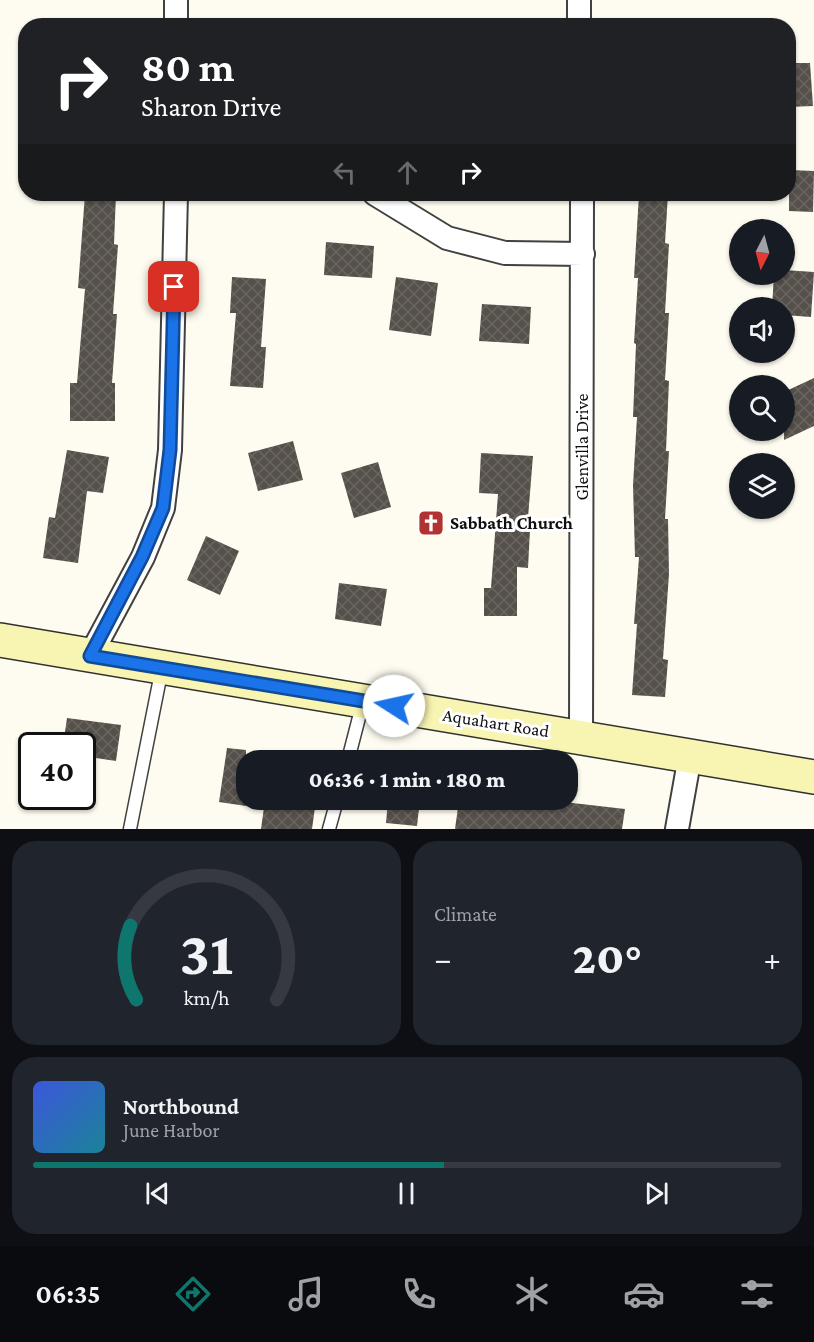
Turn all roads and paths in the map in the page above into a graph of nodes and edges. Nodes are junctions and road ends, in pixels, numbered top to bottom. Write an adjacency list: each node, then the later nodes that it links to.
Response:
1 (176, 0): 3 (street)
2 (579, 0): 4 (street)
3 (176, 18)
4 (579, 18)
5 (176, 201): 10 (street)
6 (386, 201): 8 (street)
7 (582, 201): 8 (street, Glenvilla Drive)
8 (583, 254): 13 (street, Glenvilla Drive)
9 (0, 640): 10 (street, Aquahart Road)
10 (90, 656): 11 (street, Aquahart Road)
11 (162, 668): 12 (street, Aquahart Road); 18 (lane)
12 (363, 701): 13 (street, Aquahart Road); 14 (lane)
13 (581, 737): 15 (street, Aquahart Road)
14 (351, 750)
15 (690, 756): 16 (street, Aquahart Road); 20 (street)
16 (814, 777)
17 (334, 810): 19 (lane)
18 (130, 829)
19 (329, 829)
20 (677, 829)

